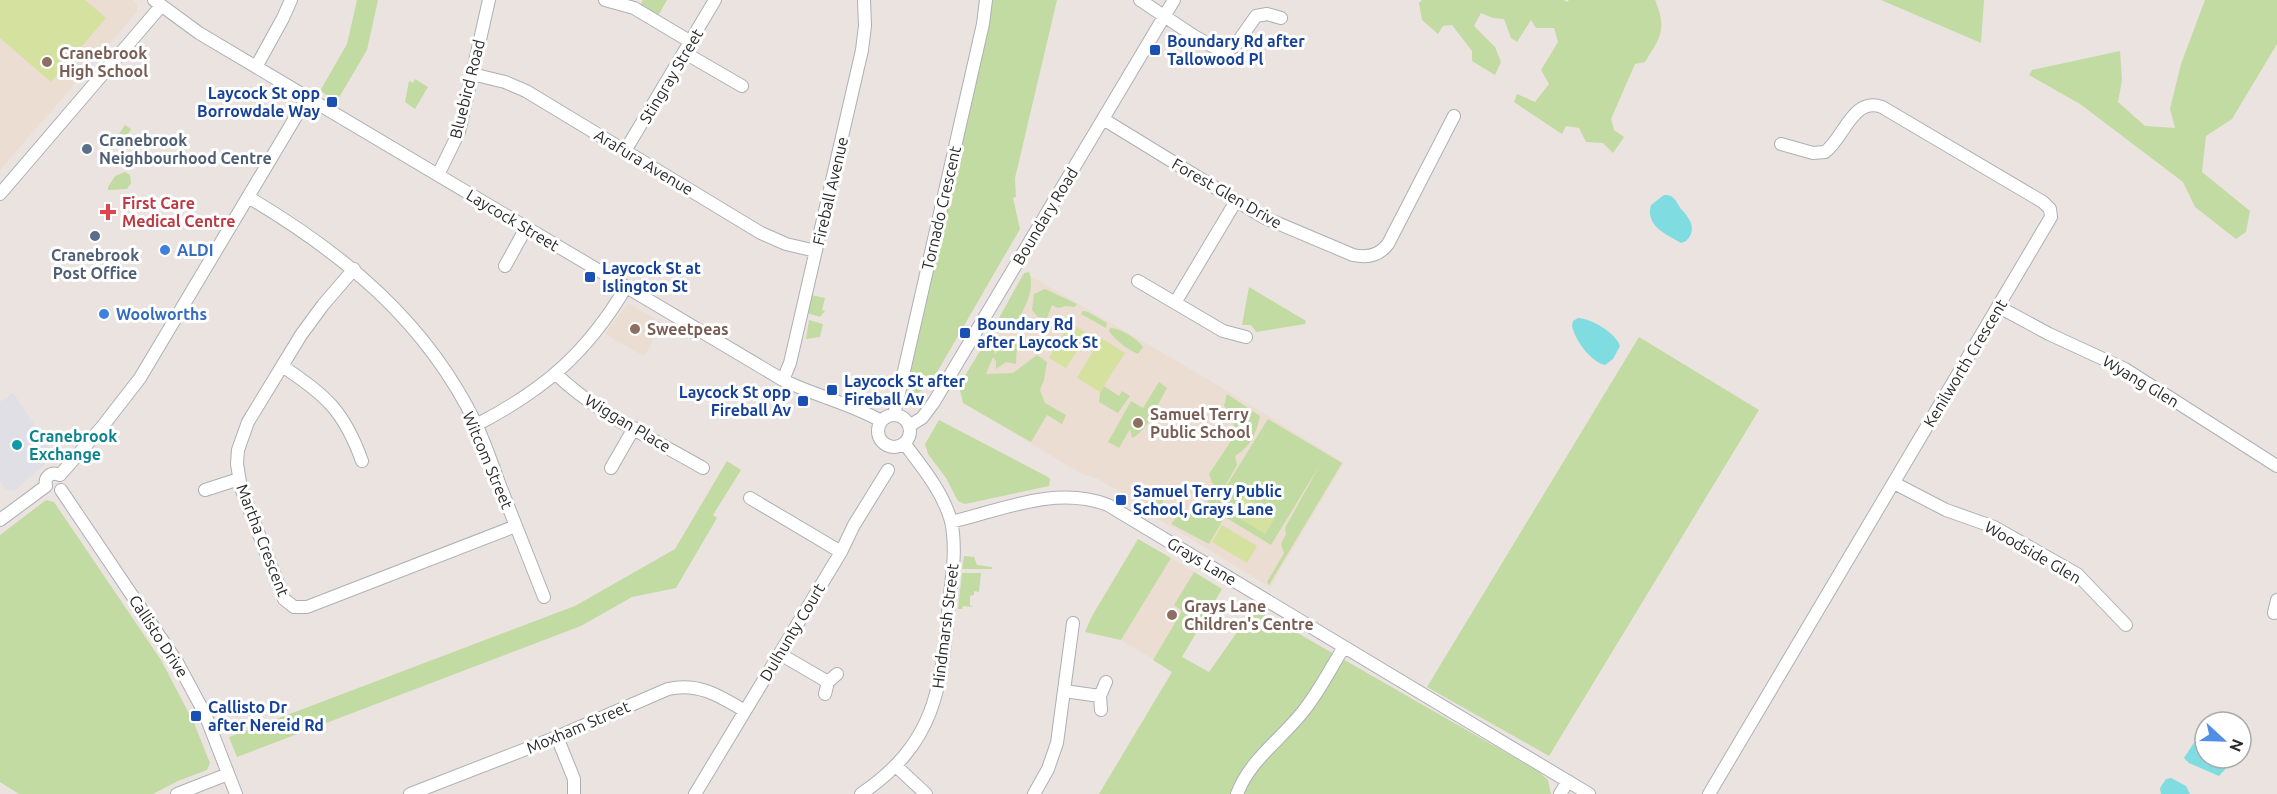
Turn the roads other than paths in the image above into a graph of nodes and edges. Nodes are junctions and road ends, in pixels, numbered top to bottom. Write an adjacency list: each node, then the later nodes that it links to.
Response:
1 (291, 0): 13 (street)
2 (489, 0): 14 (street, Bluebird Road)
3 (605, 0): 12 (street)
4 (715, 0): 12 (street, Stingray Street)
5 (864, 0): 26 (street, Fireball Avenue)
6 (987, 0): 37 (street, Tornado Crescent)
7 (1140, 0): 10 (street)
8 (1174, 0): 10 (street, Boundary Road)
9 (158, 3): 13 (street, Laycock Street); 22 (street)
10 (1165, 15): 11 (street); 18 (street, Boundary Road)
11 (1281, 18)
12 (688, 47): 15 (street); 20 (street, Stingray Street)
13 (256, 67): 16 (street, Laycock Street)
14 (472, 74): 20 (street, Arafura Avenue); 21 (street, Bluebird Road)
15 (742, 86)
16 (307, 98): 21 (street, Laycock Street); 23 (street)
17 (1454, 116): 24 (street, Forest Glen Drive)
18 (1103, 119): 24 (street, Forest Glen Drive); 40 (street, Boundary Road)
19 (1781, 144): 32 (street, Kenilworth Crescent)
20 (625, 151): 26 (street, Arafura Avenue)
21 (438, 175): 25 (street, Laycock Street)
22 (0, 194)
23 (248, 197): 28 (street, Witcom Street); 48 (street)
24 (1236, 201): 31 (street)
25 (526, 228): 27 (street); 30 (street, Laycock Street)
26 (816, 251): 36 (street, Fireball Avenue)
27 (505, 266)
28 (354, 269): 34 (street, Martha Crescent); 39 (street, Witcom Street)
29 (1138, 281): 31 (street)
30 (626, 287): 35 (street); 36 (street, Laycock Street)
31 (1175, 303): 33 (street)
32 (1999, 307): 44 (street, Wyang Glen); 50 (street, Kenilworth Crescent)
33 (1246, 337)
34 (282, 366): 43 (street); 49 (street, Martha Crescent)
35 (556, 374): 39 (street); 41 (street, Wiggan Place)
36 (783, 380): 38 (street, Laycock Street)
37 (894, 415): 38 (street); 40 (street)
38 (881, 421): 42 (street)
39 (476, 424): 57 (street, Witcom Street)
40 (909, 426): 42 (street)
41 (634, 428): 45 (street); 46 (street, Wiggan Place)
42 (904, 443): 56 (street, Hindmarsh Street)
43 (362, 461)
44 (2277, 466)
45 (611, 468)
46 (703, 468)
47 (888, 470): 58 (street, Dulhunty Court)
48 (60, 475): 51 (street); 52 (street)
49 (239, 479): 53 (street); 57 (street, Martha Crescent)
50 (1894, 483): 61 (street, Woodside Glen); 85 (street, Kenilworth Crescent)
51 (46, 486): 52 (street); 55 (street)
52 (61, 490): 72 (street, Callisto Drive)
53 (205, 490)
54 (750, 498): 58 (street)
55 (2, 513)
56 (951, 522): 62 (street, Grays Lane); 71 (street, Hindmarsh Street)
57 (516, 526): 59 (street, Witcom Street)
58 (841, 552): 63 (street, Dulhunty Court)
59 (544, 597)
60 (1072, 623): 66 (street)
61 (2126, 625)
62 (1344, 647): 73 (street, Grays Lane); 82 (street)
63 (780, 654): 65 (street); 69 (street, Dulhunty Court)
64 (1106, 682): 67 (street)
65 (830, 683)
66 (1064, 691): 67 (street); 81 (street)
67 (1100, 696): 68 (street)
68 (1101, 710)
69 (745, 711): 70 (street, Moxham Street); 78 (street, Dulhunty Court)
70 (557, 736): 76 (street, Moxham Street); 77 (street)
71 (896, 766): 79 (street, Hindmarsh Street); 80 (street)
72 (228, 774): 74 (street); 75 (street, Callisto Drive)
73 (1568, 781): 83 (street); 84 (street, Grays Lane)
74 (177, 794)
75 (236, 794)
76 (410, 794)
77 (574, 794)
78 (695, 794)
79 (861, 794)
80 (926, 794)
81 (1034, 794)
82 (1237, 794)
83 (1560, 794)
84 (1589, 794)
85 (1709, 794)

